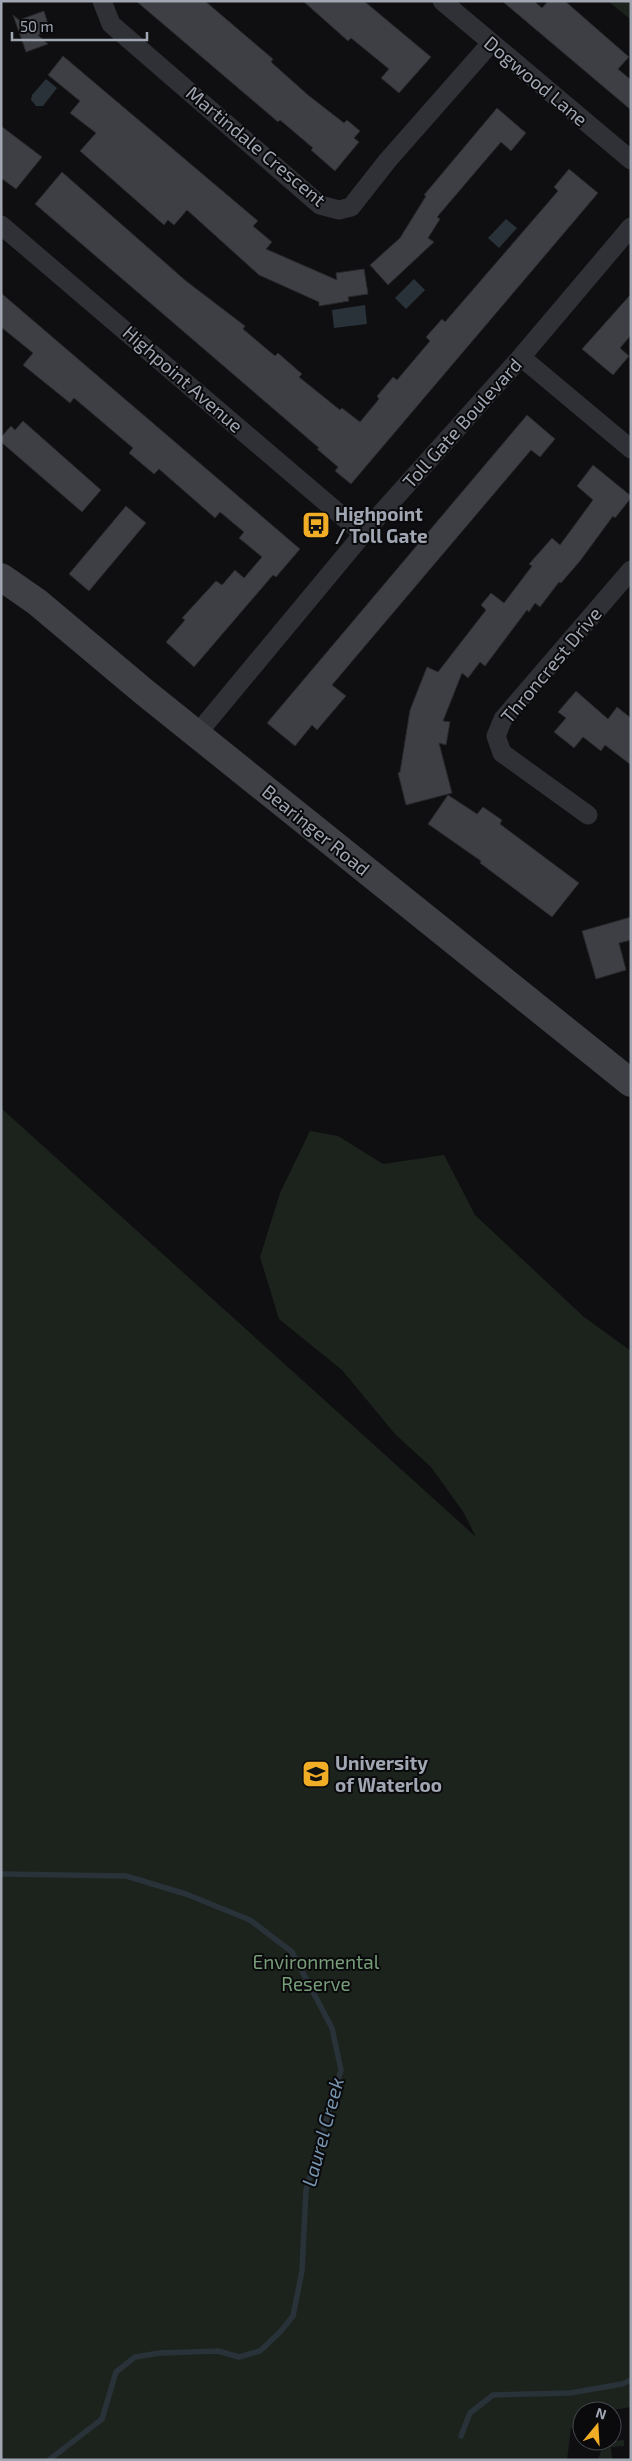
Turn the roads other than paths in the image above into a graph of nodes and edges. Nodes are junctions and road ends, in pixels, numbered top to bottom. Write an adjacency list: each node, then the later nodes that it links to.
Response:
1 (102, 1): 3 (street, Martindale Crescent)
2 (442, 1): 3 (street, Dogwood Lane)
3 (491, 43): 4 (street, Dogwood Lane)
4 (631, 160)
5 (1, 225): 9 (street, Highpoint Avenue)
6 (631, 227): 7 (street, Toll Gate Boulevard)
7 (521, 357): 8 (street); 9 (street, Toll Gate Boulevard)
8 (631, 449)
9 (363, 534): 12 (street, Toll Gate Boulevard)
10 (631, 570): 13 (street, Throncrest Drive)
11 (1, 577): 12 (street, Bearinger Road)
12 (197, 734): 14 (street, Bearinger Road)
13 (588, 815)
14 (631, 1083)

